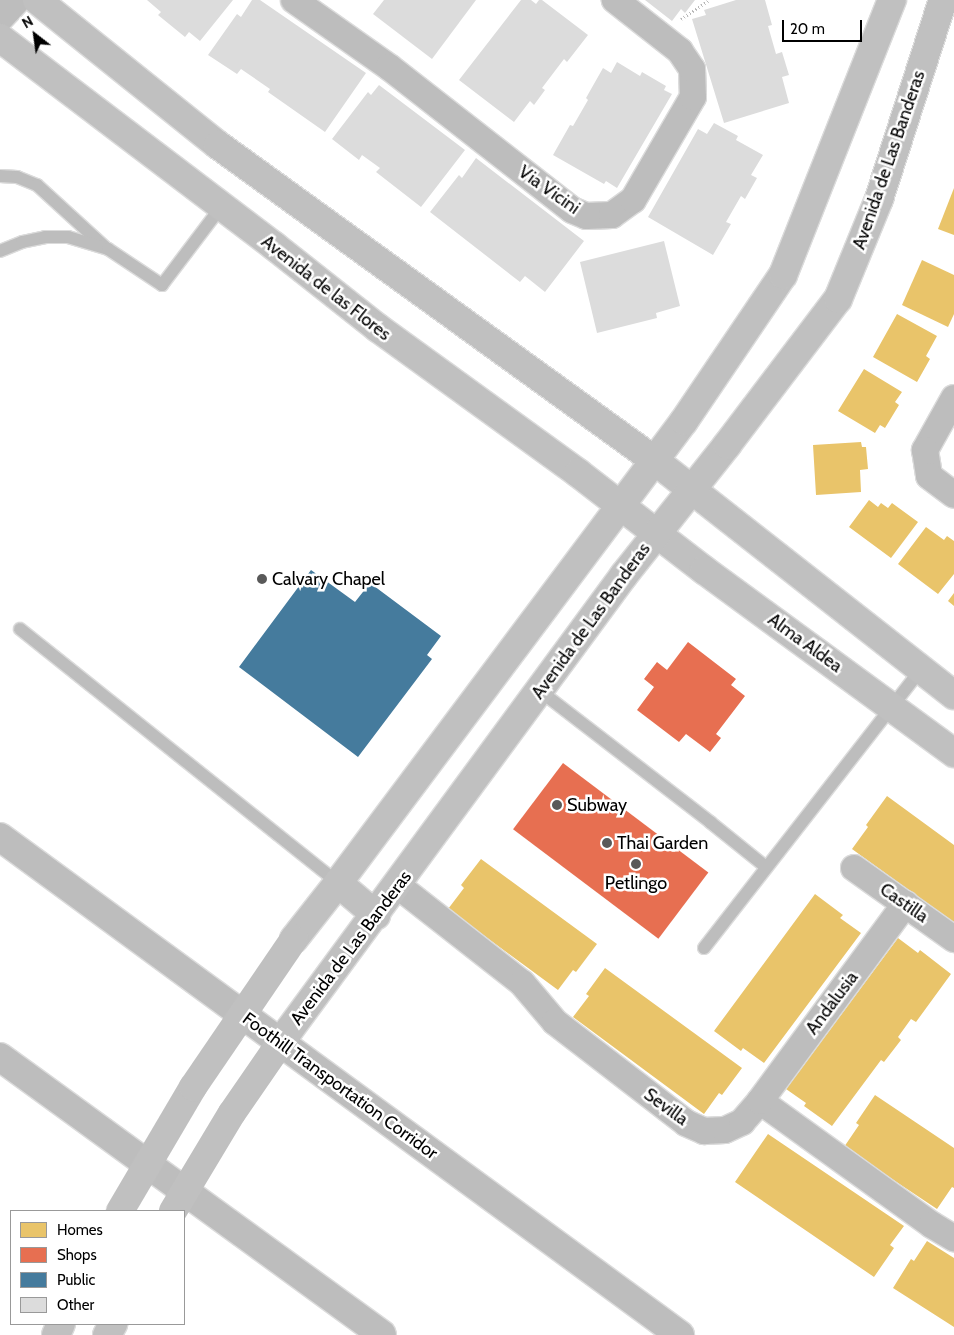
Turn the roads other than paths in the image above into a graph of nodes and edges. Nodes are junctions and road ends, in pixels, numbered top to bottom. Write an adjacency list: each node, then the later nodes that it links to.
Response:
1 (18, 0): 7 (street)
2 (37, 0): 14 (main road)
3 (294, 0): 4 (street, Via Vicini)
4 (615, 0)
5 (892, 0): 14 (main road)
6 (943, 0): 15 (main road, Avenida de Las Banderas)
7 (0, 19)
8 (0, 38): 10 (main road, Avenida de las Flores)
9 (0, 176): 12 (lane)
10 (221, 207): 12 (lane); 17 (main road, Avenida de las Flores)
11 (0, 249): 12 (lane)
12 (108, 249)
13 (954, 398): 16 (street)
14 (654, 460): 15 (main road); 17 (main road)
15 (691, 490): 18 (main road, Avenida de Las Banderas); 20 (main road)
16 (954, 495)
17 (620, 505): 18 (main road, Avenida de las Flores); 28 (main road)
18 (656, 533): 21 (main road, Avenida de Las Banderas); 23 (main road, Alma Aldea)
19 (20, 629): 28 (lane)
20 (921, 670): 22 (main road); 23 (lane)
21 (540, 691): 26 (lane); 29 (main road, Avenida de Las Banderas)
22 (954, 695)
23 (891, 707): 24 (main road, Alma Aldea); 26 (lane)
24 (954, 753)
25 (0, 837): 39 (highway, Foothill Transportation Corridor)
26 (766, 867): 33 (lane)
27 (854, 868): 30 (street, Castilla)
28 (338, 883): 31 (main road); 36 (main road, bridge)
29 (397, 885): 31 (main road, Avenida de Las Banderas); 35 (street, Sevilla)
30 (905, 904): 32 (street, Castilla); 35 (street, Andalusia)
31 (376, 915): 37 (main road, Avenida de Las Banderas, bridge)
32 (954, 939)
33 (704, 948)
34 (0, 1057): 40 (highway)
35 (760, 1101): 38 (street)
36 (121, 1210)
37 (173, 1210)
38 (954, 1238)
39 (678, 1332)
40 (382, 1335)

